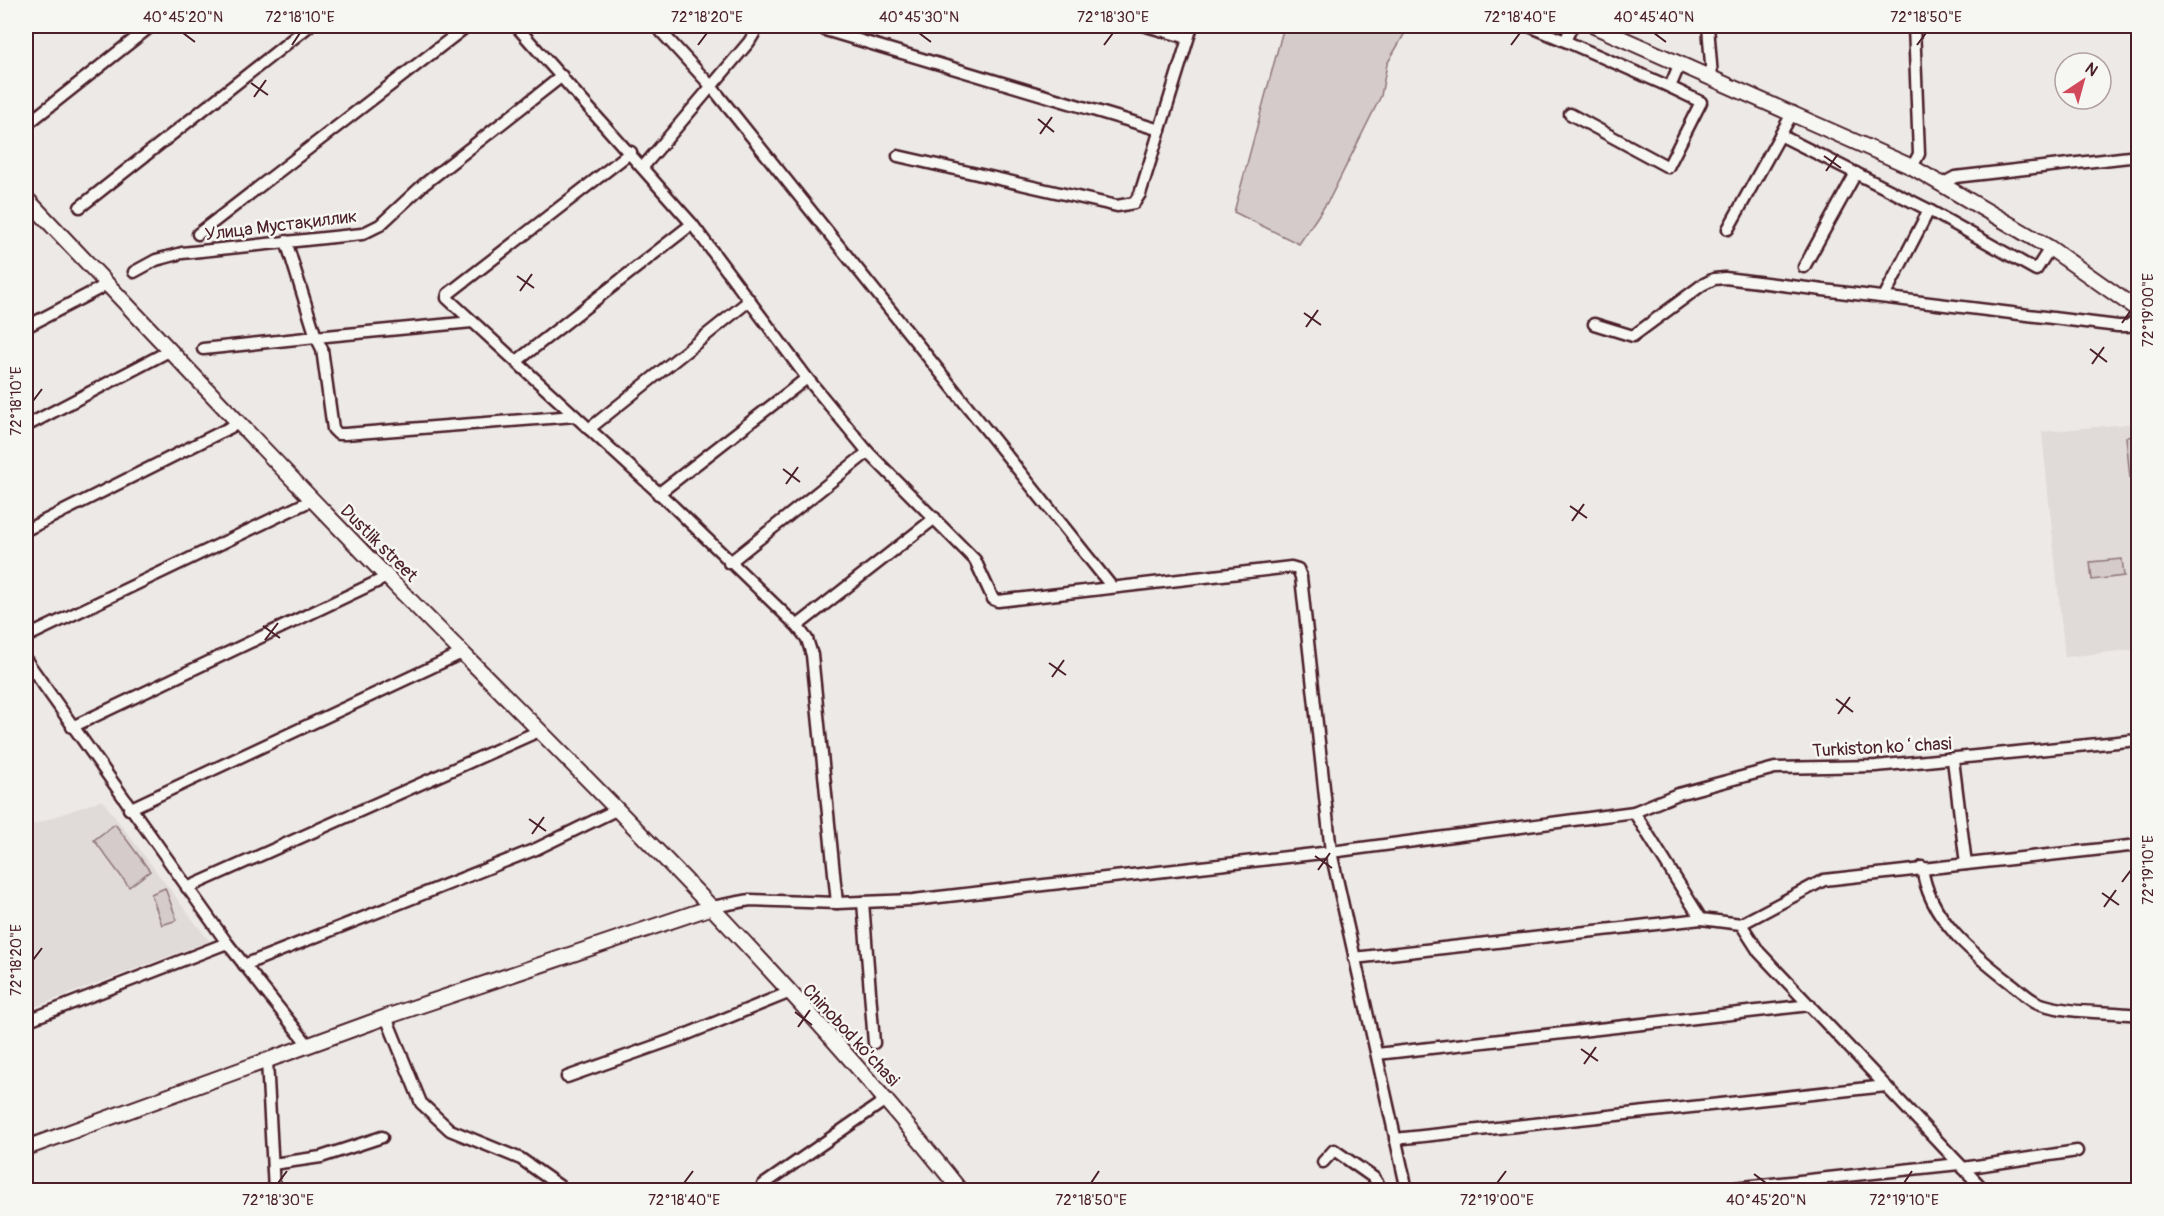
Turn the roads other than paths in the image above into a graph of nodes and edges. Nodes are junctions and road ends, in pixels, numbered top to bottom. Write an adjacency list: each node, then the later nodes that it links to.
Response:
1 (151, 26): 25 (street)
2 (309, 26): 36 (street)
3 (467, 26): 40 (street)
4 (516, 26): 19 (street)
5 (656, 26): 21 (street)
6 (754, 26): 21 (street)
7 (1146, 26): 16 (street)
8 (1192, 26): 16 (street)
9 (1529, 26): 17 (street)
10 (1572, 26): 17 (street)
11 (1594, 26): 14 (street)
12 (1708, 26): 20 (street)
13 (1914, 26): 32 (street)
14 (1611, 29): 18 (street)
15 (825, 30): 26 (street)
16 (1188, 38): 26 (street)
17 (1566, 41): 22 (street)
18 (1680, 63): 20 (street); 22 (street)
19 (562, 76): 28 (street); 41 (street, Улица Мустақиллик)
20 (1712, 77): 23 (street)
21 (711, 86): 31 (street); 69 (street)
22 (1670, 87): 24 (street)
23 (1793, 112): 27 (street); 32 (street)
24 (1569, 114)
25 (26, 125)
26 (1160, 130): 29 (street)
27 (1780, 135): 33 (street); 39 (street)
28 (631, 152): 31 (street); 50 (street)
29 (898, 156)
30 (2139, 156): 34 (street)
31 (643, 167): 38 (street)
32 (1912, 167): 34 (street)
33 (1857, 173): 37 (street); 43 (street)
34 (1942, 183): 42 (street)
35 (26, 198): 45 (street, Dustlik street)
36 (80, 207)
37 (1929, 210): 42 (street); 46 (street)
38 (692, 224): 47 (street); 56 (street)
39 (1728, 229)
40 (198, 234)
41 (286, 241): 44 (street, Улица Мустақиллик); 53 (street)
42 (2050, 248): 48 (street)
43 (1804, 267)
44 (134, 272)
45 (108, 284): 52 (street); 55 (street, Dustlik street)
46 (1884, 297): 49 (street); 51 (street)
47 (750, 300): 57 (street); 61 (street)
48 (2139, 310)
49 (2139, 318)
50 (472, 322): 53 (street); 56 (street)
51 (1594, 324)
52 (26, 327)
53 (316, 337): 54 (street); 58 (street)
54 (203, 350)
55 (169, 351): 59 (street, Dustlik street); 60 (street)
56 (517, 361): 58 (street)
57 (807, 378): 62 (street); 63 (street)
58 (575, 416): 61 (street)
59 (239, 423): 64 (street, Dustlik street); 66 (street)
60 (26, 426)
61 (590, 429): 63 (street)
62 (868, 452): 65 (street); 67 (street)
63 (658, 494): 67 (street)
64 (312, 500): 68 (street, Dustlik street); 71 (street)
65 (935, 518): 69 (street); 70 (street)
66 (26, 530)
67 (729, 562): 70 (street)
68 (387, 577): 72 (street, Dustlik street); 74 (street)
69 (1112, 587): 82 (street)
70 (797, 626): 87 (street)
71 (26, 638)
72 (462, 653): 75 (street, Dustlik street); 78 (street)
73 (26, 660): 74 (street)
74 (72, 727): 78 (street)
75 (539, 731): 79 (street, Dustlik street); 85 (street)
76 (2139, 740): 77 (street, Turkiston koʻchasi)
77 (1953, 760): 80 (street, Turkiston koʻchasi); 83 (street)
78 (129, 808): 85 (street)
79 (618, 809): 88 (street, Dustlik street); 93 (street)
80 (1634, 812): 82 (street, Turkiston koʻchasi); 89 (street)
81 (2139, 845): 83 (street)
82 (1331, 852): 86 (street, Turkiston koʻchasi); 92 (street)
83 (1965, 864): 84 (street)
84 (1922, 867): 90 (street); 96 (street)
85 (187, 888): 91 (street)
86 (863, 902): 87 (street, Turkiston koʻchasi); 99 (street)
87 (837, 903): 88 (street, Turkiston koʻchasi)
88 (712, 908): 94 (street, Chinobod ko'chasi); 97 (street)
89 (1701, 919): 90 (street); 92 (street)
90 (1741, 924): 95 (street)
91 (227, 943): 93 (street); 98 (street)
92 (1354, 958): 101 (street)
93 (244, 965): 100 (street)
94 (788, 993): 103 (street); 105 (street, Chinobod ko'chasi)
95 (1810, 1005): 101 (street); 104 (street)
96 (2139, 1015)
97 (386, 1017): 100 (street); 115 (street)
98 (26, 1021)
99 (873, 1043)
100 (309, 1046): 102 (street)
101 (1377, 1054): 107 (street)
102 (267, 1061): 108 (street); 111 (street)
103 (567, 1077)
104 (1886, 1086): 107 (street); 112 (street)
105 (887, 1099): 116 (street); 117 (street, Chinobod ko'chasi)
106 (382, 1137): 111 (street)
107 (1395, 1139): 119 (street)
108 (26, 1148)
109 (2077, 1151): 112 (street)
110 (1323, 1162): 118 (street)
111 (273, 1164): 114 (street)
112 (1961, 1166): 113 (street); 121 (street)
113 (1791, 1186): 120 (street)
114 (274, 1191)
115 (565, 1191)
116 (760, 1191)
117 (960, 1191)
118 (1382, 1191)
119 (1407, 1191)
120 (1715, 1191)
121 (1984, 1191)

